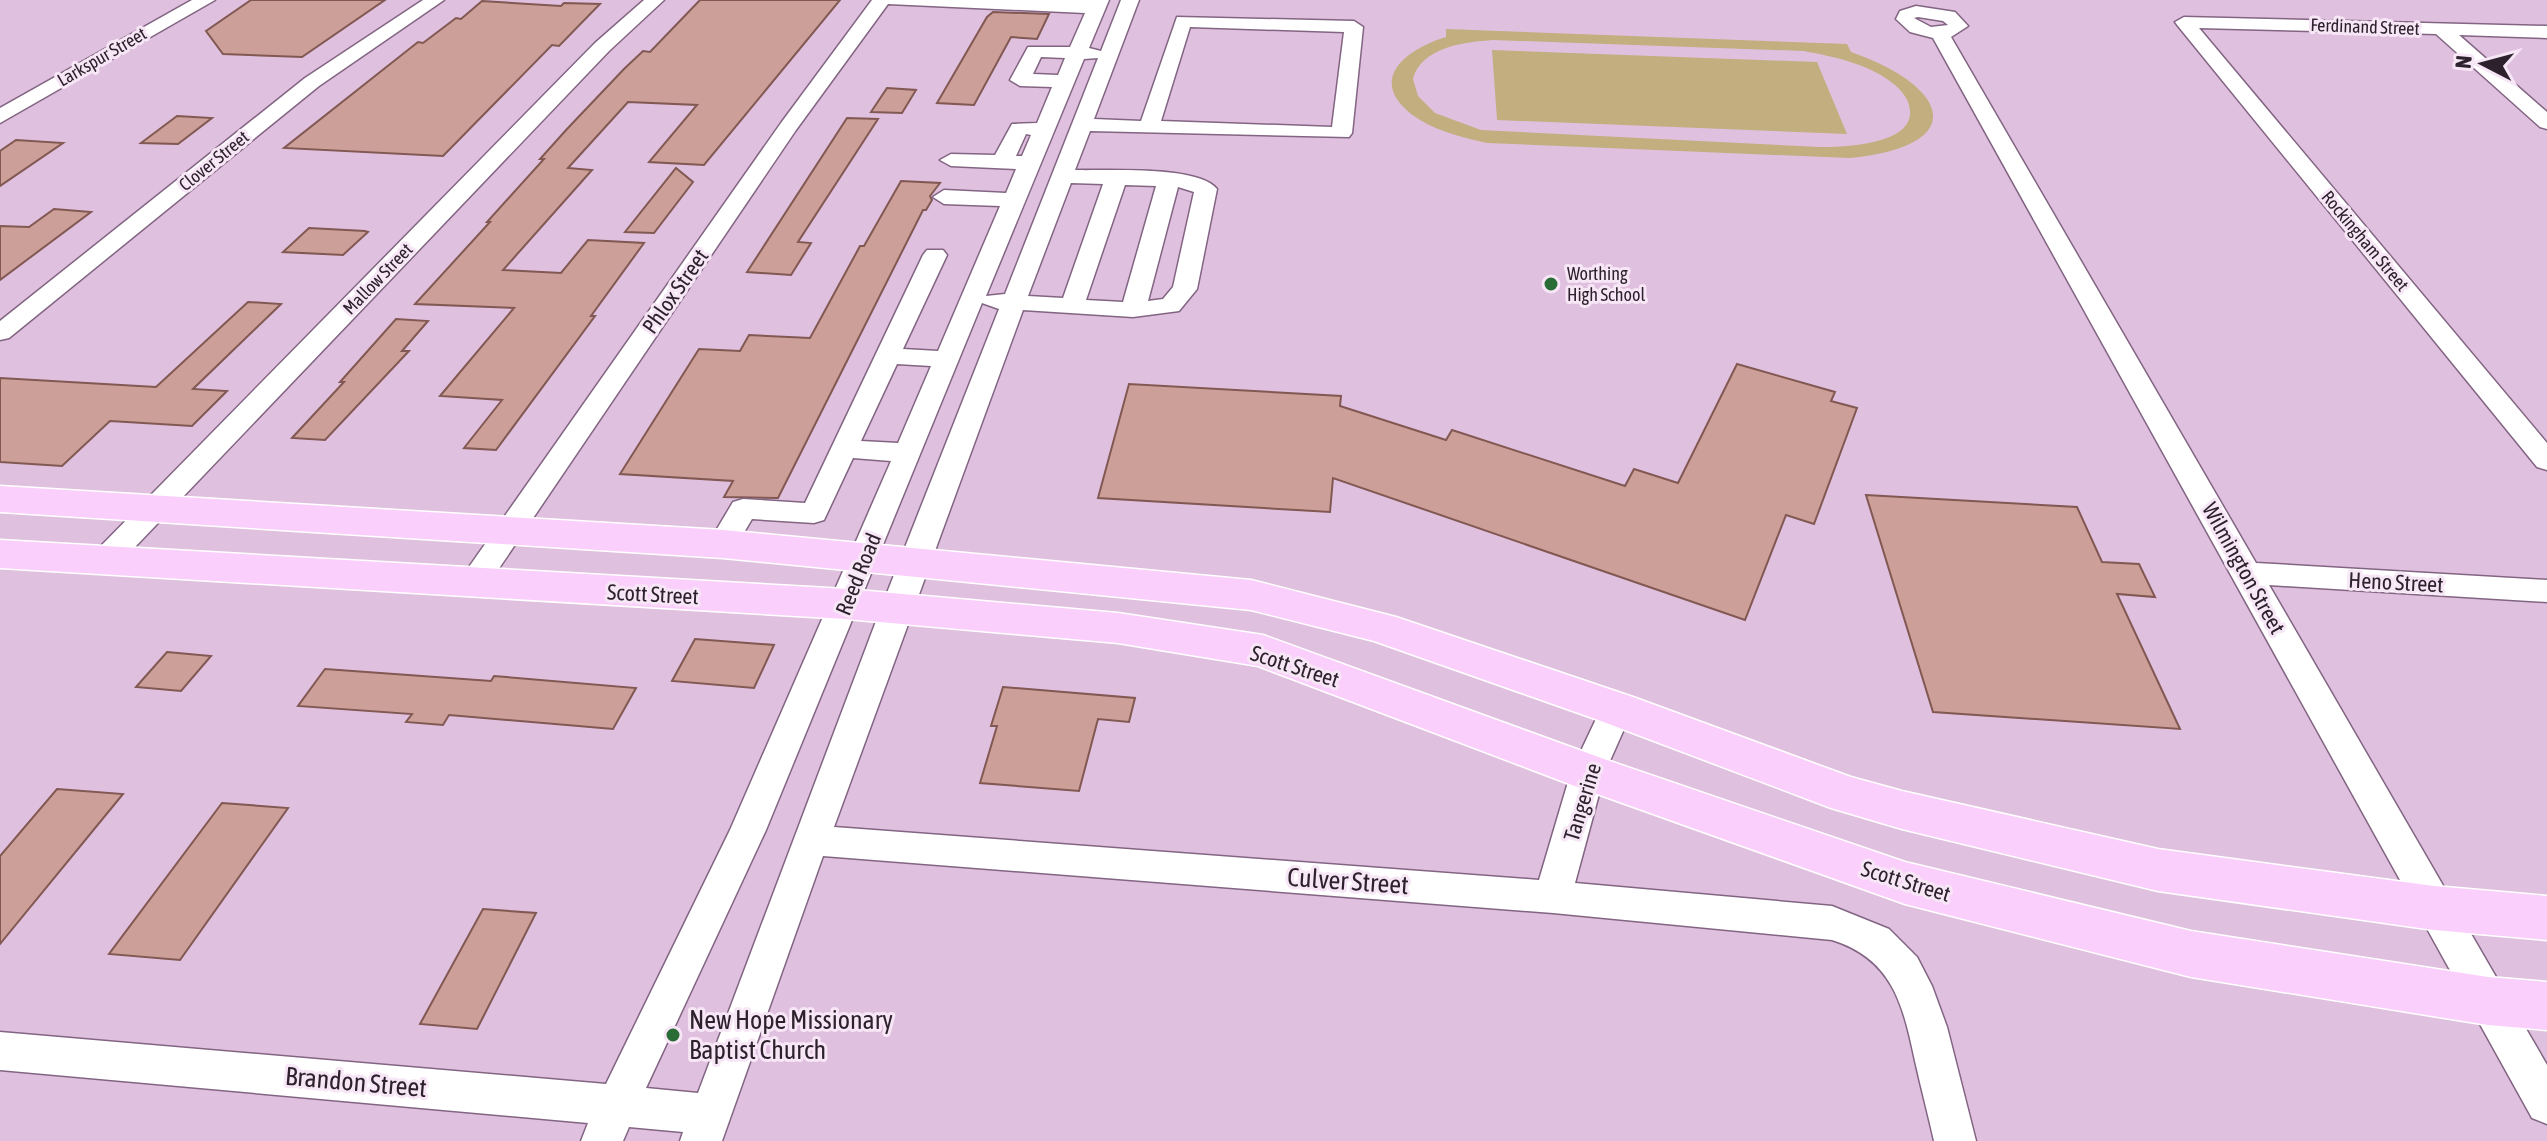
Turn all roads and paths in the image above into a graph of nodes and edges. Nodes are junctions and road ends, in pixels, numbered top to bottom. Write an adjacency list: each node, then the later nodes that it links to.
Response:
1 (206, 0): 15 (street, Larkspur Street)
2 (435, 0): 33 (street, Clover Street)
3 (655, 0): 40 (street, Mallow Street)
4 (881, 0): 41 (street, Phlox Street)
5 (894, 0): 7 (street)
6 (1130, 0): 13 (street)
7 (1098, 4): 12 (street, Reed Road)
8 (2184, 22): 9 (street, Ferdinand Street); 38 (street, Rockingham Street)
9 (2441, 29): 10 (street, Ferdinand Street); 16 (street)
10 (2547, 32)
11 (1939, 33): 47 (street, Wilmington Street)
12 (1077, 53): 13 (street); 14 (street, Reed Road); 14 (street)
13 (1111, 55): 17 (street)
14 (1064, 81): 19 (street, Reed Road)
15 (0, 117)
16 (2547, 123)
17 (1083, 125): 18 (street); 23 (street)
18 (1149, 127): 18 (street)
19 (1044, 129): 21 (street); 22 (street, Reed Road)
20 (951, 160): 21 (street)
21 (1002, 162): 22 (street)
22 (1029, 163): 27 (street, Reed Road)
23 (1063, 176): 24 (street); 30 (street)
24 (1116, 178): 25 (street); 31 (street)
25 (1169, 180): 32 (street); 32 (street)
26 (944, 197): 27 (street)
27 (1013, 200): 28 (street, Reed Road)
28 (981, 272): 29 (street, Reed Road); 34 (street)
29 (971, 299): 30 (street); 35 (street, Reed Road)
30 (1012, 302): 31 (street); 45 (street)
31 (1072, 306): 32 (street)
32 (1133, 310)
33 (0, 333)
34 (888, 356): 35 (street); 36 (street)
35 (946, 359): 37 (street, Reed Road)
36 (845, 449): 37 (street); 42 (street)
37 (908, 453): 44 (street, Reed Road)
38 (2547, 461)
39 (0, 499): 40 (main road)
40 (154, 508): 41 (main road); 46 (street, Mallow Street)
41 (510, 531): 42 (main road); 48 (street, Phlox Street)
42 (723, 544): 44 (main road)
43 (0, 554): 46 (main road, Scott Street)
44 (866, 556): 45 (main road); 50 (street, Reed Road)
45 (914, 560): 51 (street); 52 (main road)
46 (104, 561): 48 (main road, Scott Street)
47 (2246, 573): 49 (street, Heno Street); 56 (street, Wilmington Street)
48 (472, 584): 50 (main road, Scott Street)
49 (2547, 591)
50 (846, 604): 51 (main road, Scott Street); 62 (street, Reed Road)
51 (896, 608): 53 (main road, Scott Street); 54 (street)
52 (1617, 709): 53 (street, Tangerine); 56 (main road)
53 (1588, 772): 55 (street, Tangerine); 58 (main road, Scott Street)
54 (811, 840): 55 (street, Culver Street); 63 (street)
55 (1553, 897): 64 (street, Culver Street)
56 (2434, 908): 57 (main road); 58 (street, Wilmington Street)
57 (2547, 918)
58 (2488, 1001): 59 (main road, Scott Street); 61 (street, Wilmington Street)
59 (2547, 1006)
60 (0, 1051): 62 (street, Brandon Street)
61 (2547, 1104)
62 (610, 1123): 63 (street, Brandon Street)
63 (706, 1127)
64 (1955, 1141)

